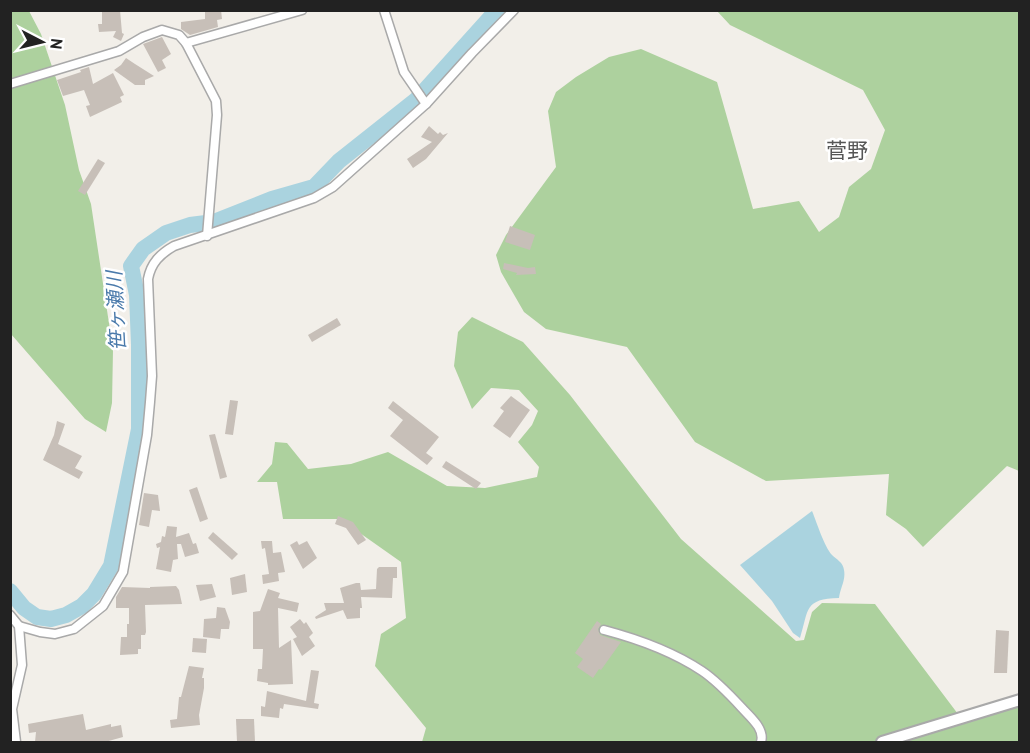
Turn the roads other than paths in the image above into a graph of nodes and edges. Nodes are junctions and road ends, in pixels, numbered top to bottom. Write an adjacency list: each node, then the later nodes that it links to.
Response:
1 (302, 10): 4 (street)
2 (384, 10): 6 (street)
3 (514, 10): 6 (street)
4 (186, 43): 5 (street); 7 (street)
5 (10, 84)
6 (424, 102): 7 (street)
7 (208, 232): 9 (street)
8 (10, 615): 9 (street)
9 (19, 627): 12 (street)
10 (604, 630): 13 (street)
11 (1020, 700): 14 (street)
12 (16, 742)
13 (762, 742)
14 (882, 742)

